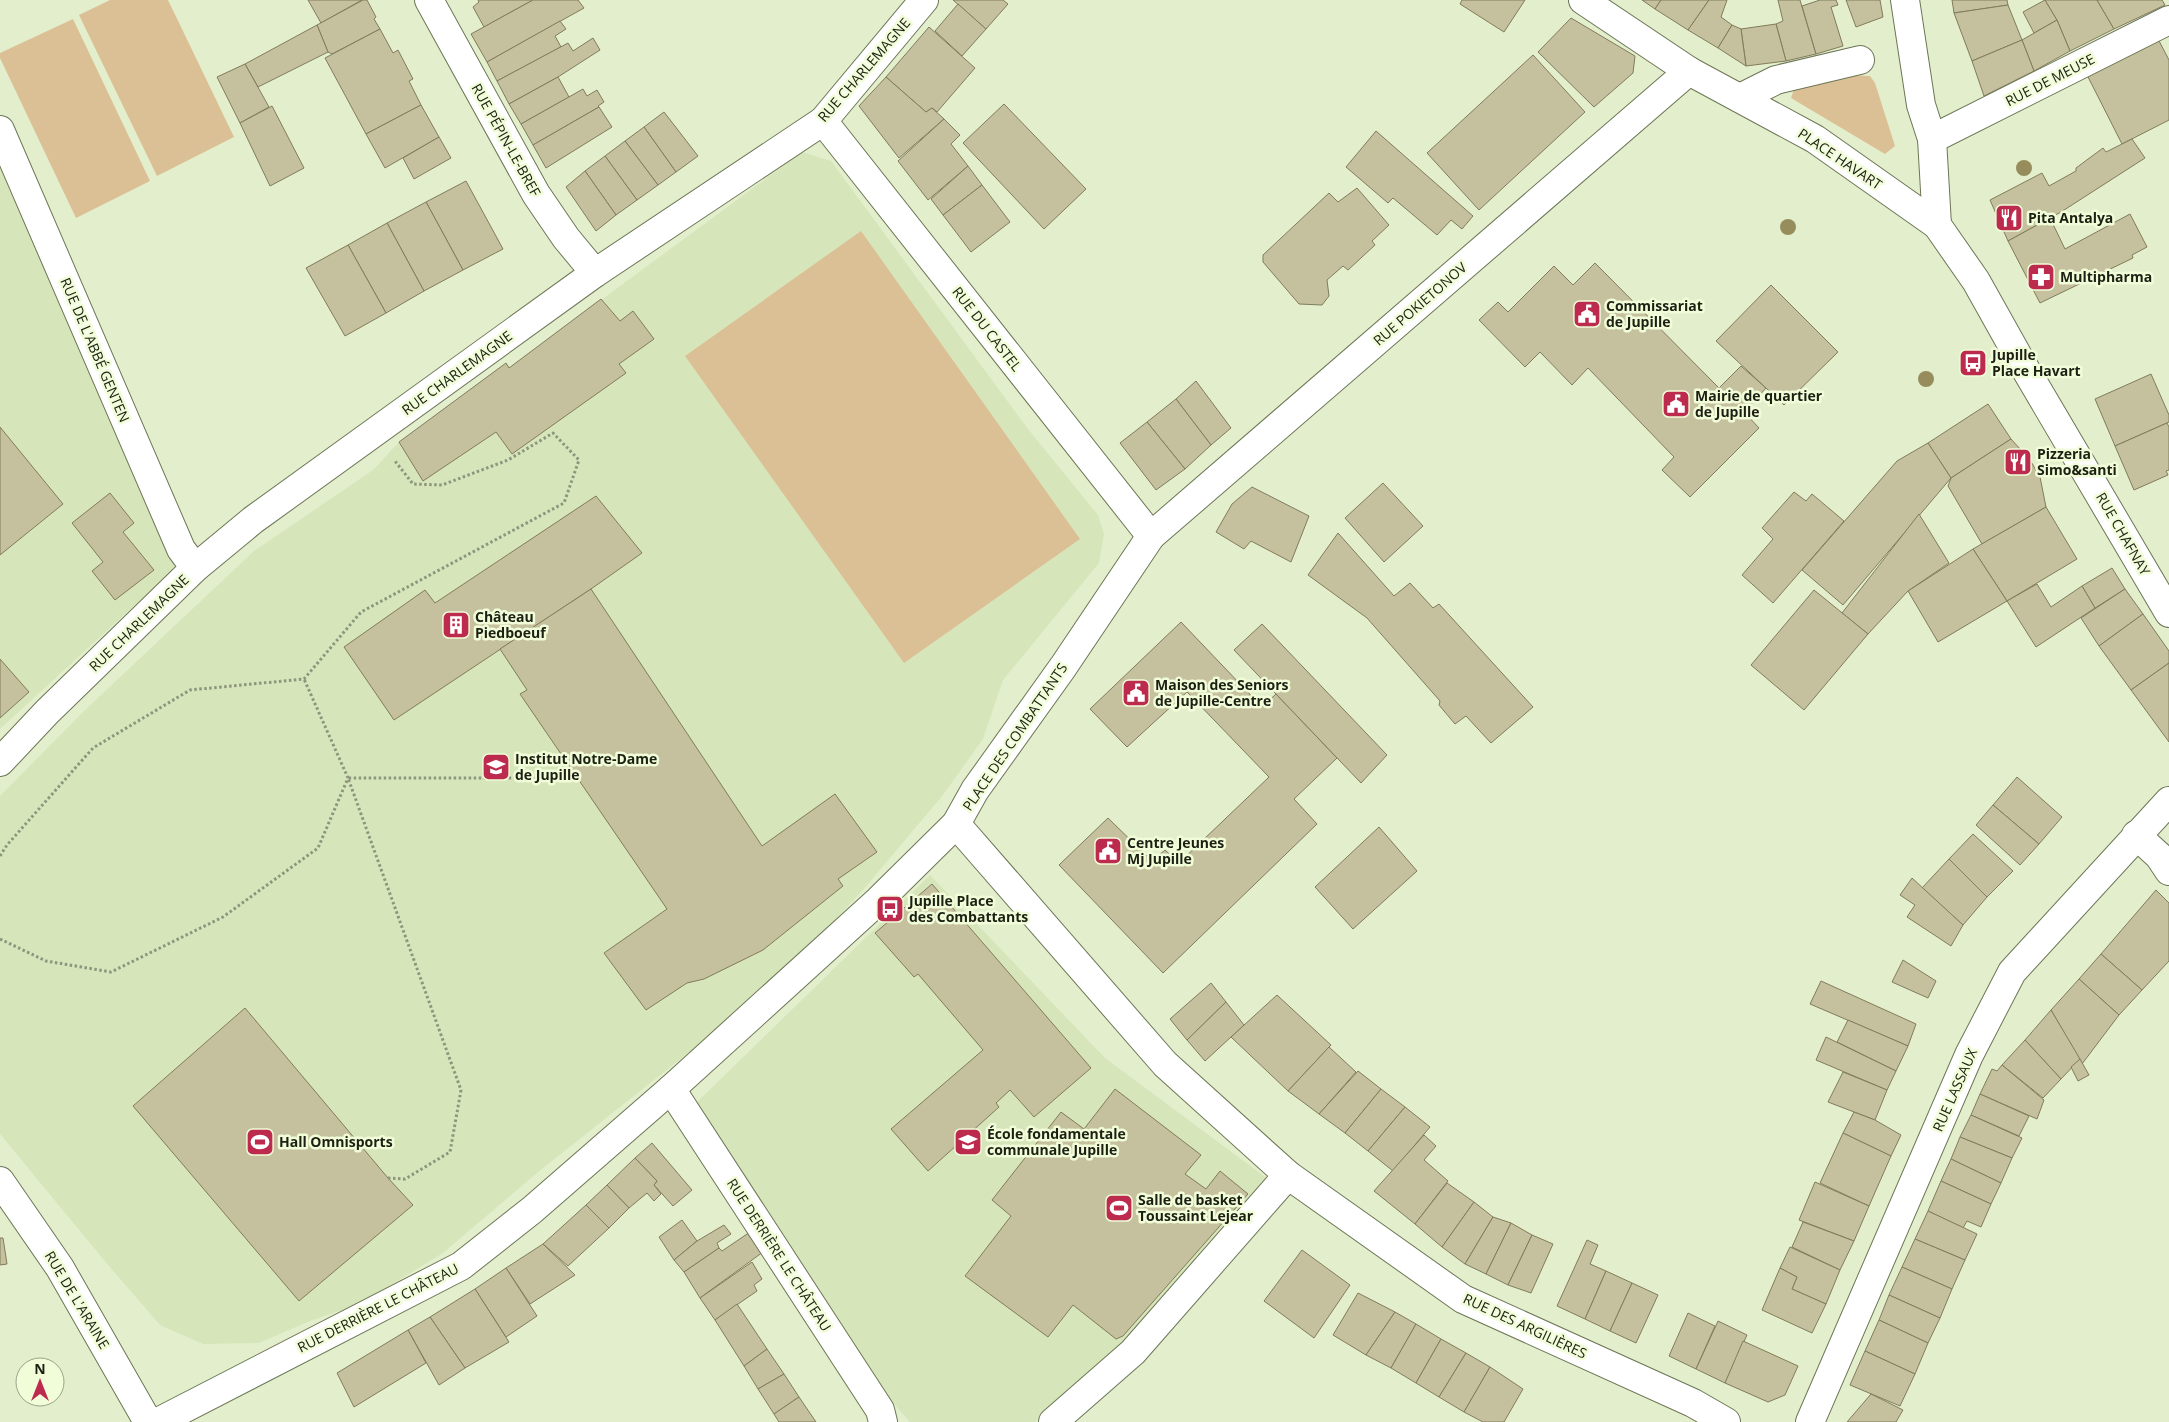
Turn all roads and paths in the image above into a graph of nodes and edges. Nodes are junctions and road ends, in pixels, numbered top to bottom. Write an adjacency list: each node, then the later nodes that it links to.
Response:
1 (429, 0): 13 (street, RUE PÉPIN-LE-BREF)
2 (924, 0): 9 (street, RUE CHARLEMAGNE)
3 (1583, 0): 7 (street)
4 (1905, 0): 11 (street)
5 (2169, 20): 11 (street, RUE DE MEUSE)
6 (1860, 60): 8 (street)
7 (1689, 71): 8 (street); 15 (street, RUE POKIETONOV)
8 (1740, 98): 12 (street, PLACE HAVART)
9 (823, 120): 13 (street, RUE CHARLEMAGNE); 15 (street, RUE DU CASTEL)
10 (0, 130): 16 (street, RUE DE L'ABBÉ GENTEN)
11 (1932, 140): 12 (street)
12 (1937, 225): 17 (street, RUE CHAFNAY)
13 (595, 273): 14 (street, RUE CHARLEMAGNE)
14 (373, 432): 16 (street, RUE CHARLEMAGNE); 18 (path)
15 (1151, 536): 23 (street, PLACE DES COMBATTANTS)
16 (195, 568): 19 (street, RUE CHARLEMAGNE)
17 (2169, 612)
18 (304, 679): 20 (path); 25 (path)
19 (0, 762)
20 (348, 778): 21 (path); 27 (path); 31 (path)
21 (577, 778)
22 (2169, 802): 24 (street, RUE LASSAUX)
23 (956, 824): 28 (street, PLACE DES COMBATTANTS); 29 (street, RUE DERRIÈRE LE CHÂTEAU)
24 (2136, 835): 26 (street); 38 (street, RUE LASSAUX)
25 (0, 856)
26 (2169, 871)
27 (0, 939)
28 (1165, 1064): 30 (street, RUE DES ARGILIÈRES)
29 (671, 1090): 34 (street, RUE DERRIÈRE LE CHÂTEAU); 35 (street, RUE DERRIÈRE LE CHÂTEAU)
30 (1288, 1174): 36 (street); 37 (street, RUE DES ARGILIÈRES)
31 (388, 1178)
32 (0, 1181): 33 (street, RUE DE L'ARAINE)
33 (148, 1422)
34 (158, 1422)
35 (883, 1422)
36 (1053, 1422)
37 (1726, 1422)
38 (1810, 1422)

